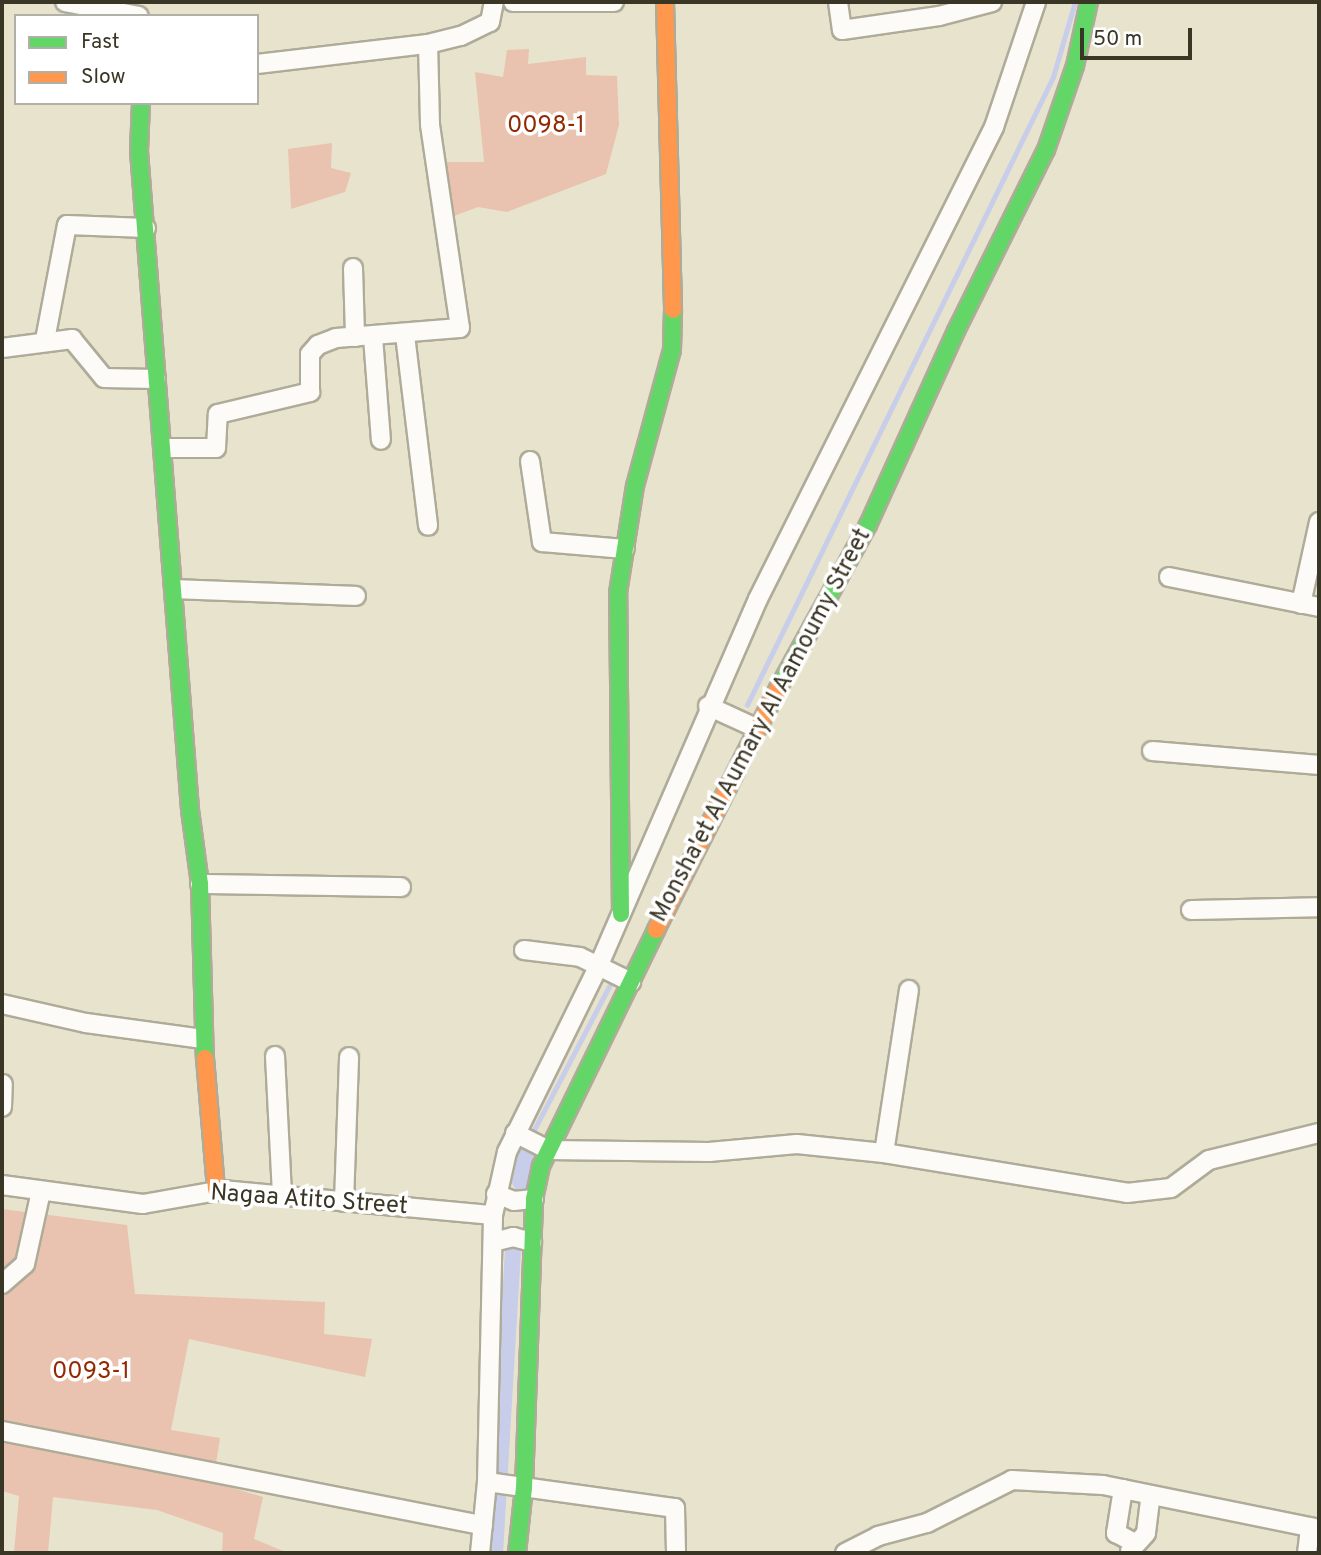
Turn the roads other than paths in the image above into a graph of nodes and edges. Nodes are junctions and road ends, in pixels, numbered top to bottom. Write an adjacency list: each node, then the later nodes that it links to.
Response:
1 (65, 2): 11 (street)
2 (494, 2): 12 (street)
3 (513, 2): 4 (street)
4 (579, 2): 5 (street)
5 (614, 2)
6 (665, 2): 27 (street)
7 (838, 2): 8 (street)
8 (992, 2)
9 (1036, 2): 33 (street, Monsha'et Al Aumary Al Aamoumy Street)
10 (1090, 2): 34 (street, Monsha'et Al Aumary Al Aamoumy Street)
11 (128, 14)
12 (428, 44): 13 (street); 17 (street)
13 (259, 64)
14 (141, 105): 15 (street)
15 (146, 228): 19 (street); 21 (street)
16 (354, 268): 18 (street)
17 (405, 335): 18 (street); 26 (street)
18 (364, 337): 22 (street); 23 (street)
19 (44, 340): 20 (street); 21 (street)
20 (2, 348)
21 (156, 379): 23 (street)
22 (381, 440)
23 (164, 448): 29 (street)
24 (530, 461): 27 (street)
25 (1319, 522): 31 (street)
26 (428, 526)
27 (625, 549): 41 (street)
28 (1169, 577): 31 (street)
29 (175, 589): 30 (street); 37 (street)
30 (356, 596)
31 (1301, 604): 32 (street)
32 (1319, 607)
33 (708, 706): 34 (street); 41 (street, Monsha'et Al Aumary Al Aamoumy Street)
34 (756, 728): 44 (street, Monsha'et Al Aumary Al Aamoumy Street)
35 (1152, 751): 36 (street)
36 (1319, 765)
37 (200, 884): 38 (street); 47 (street)
38 (401, 887)
39 (1319, 907): 40 (street)
40 (1191, 910)
41 (621, 914): 43 (street, Monsha'et Al Aumary Al Aamoumy Street)
42 (524, 950): 43 (street)
43 (598, 967): 44 (street); 52 (street, Monsha'et Al Aumary Al Aamoumy Street)
44 (631, 982): 54 (street, Monsha'et Al Aumary Al Aamoumy Street)
45 (909, 990): 55 (street)
46 (2, 1004): 47 (street)
47 (204, 1040): 57 (street)
48 (275, 1056): 60 (street)
49 (349, 1057): 62 (street)
50 (3, 1084): 51 (street)
51 (2, 1107)
52 (516, 1133): 54 (street); 59 (street, Monsha'et Al Aumary Al Aamoumy Street)
53 (1319, 1133): 55 (street)
54 (548, 1150): 55 (street); 61 (street, Monsha'et Al Aumary Al Aamoumy Street)
55 (884, 1153)
56 (2, 1185): 58 (street, Nagaa Atito Street)
57 (216, 1190): 58 (street, Nagaa Atito Street); 60 (street, Nagaa Atito Street)
58 (41, 1191): 66 (street)
59 (496, 1194): 61 (street); 63 (street, Monsha'et Al Aumary Al Aamoumy Street)
60 (282, 1196): 62 (street, Nagaa Atito Street)
61 (534, 1199): 65 (street, Monsha'et Al Aumary Al Aamoumy Street)
62 (344, 1202): 63 (street, Nagaa Atito Street)
63 (493, 1215): 64 (street, Monsha'et Al Aumary Al Aamoumy Street)
64 (493, 1242): 65 (street); 68 (street, Monsha'et Al Aumary Al Aamoumy Street)
65 (532, 1242): 69 (street, Monsha'et Al Aumary Al Aamoumy Street)
66 (2, 1284)
67 (2, 1431): 72 (street)
68 (487, 1482): 69 (street); 72 (street, Monsha'et Al Aumary Al Aamoumy Street)
69 (524, 1488): 76 (street, Monsha'et Al Aumary Al Aamoumy Street); 77 (street)
70 (1123, 1489): 71 (street); 74 (street); 78 (street)
71 (1151, 1495): 73 (street); 74 (street)
72 (483, 1525): 75 (street, Monsha'et Al Aumary Al Aamoumy Street)
73 (1315, 1528): 79 (street)
74 (1132, 1548)
75 (481, 1553)
76 (517, 1553)
77 (676, 1553)
78 (845, 1553)
79 (1307, 1553)

